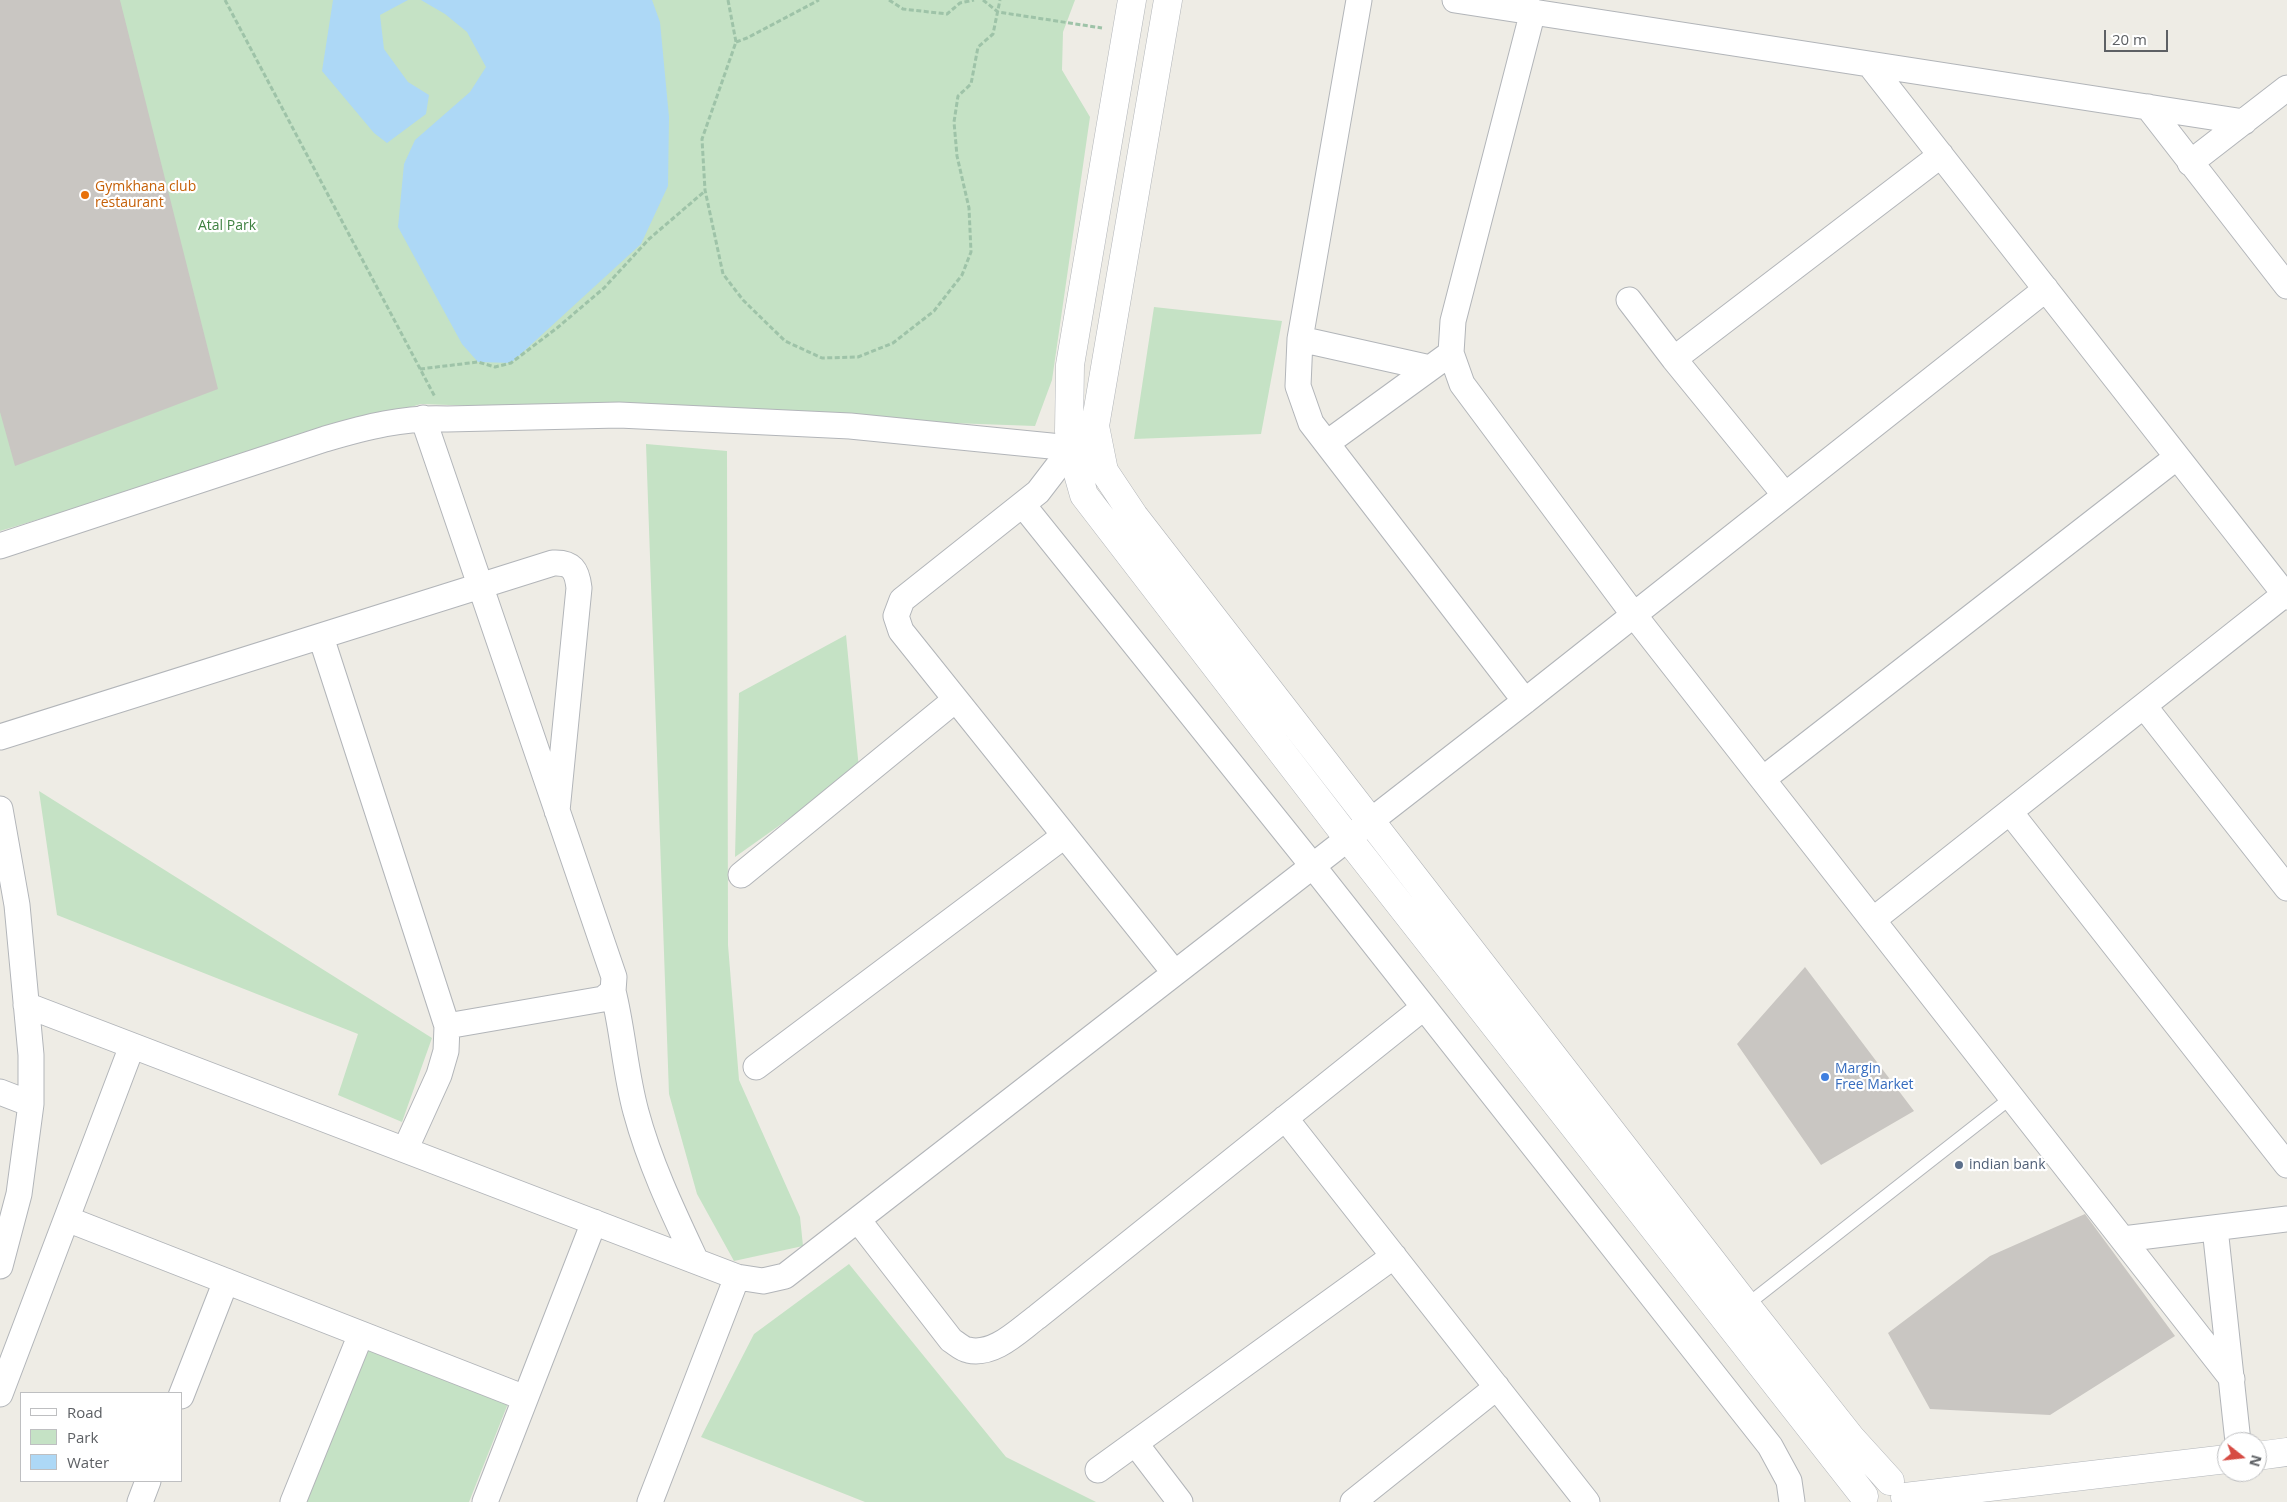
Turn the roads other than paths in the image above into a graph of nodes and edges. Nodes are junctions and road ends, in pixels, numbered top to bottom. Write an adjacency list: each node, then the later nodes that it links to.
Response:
1 (1132, 0): 21 (street)
2 (1168, 0): 22 (street)
3 (1359, 0): 15 (street)
4 (1455, 0): 5 (street)
5 (1533, 11): 6 (street); 16 (street)
6 (1870, 65): 8 (street); 10 (street)
7 (2287, 88): 9 (street)
8 (2148, 107): 9 (street); 11 (street)
9 (2244, 122): 11 (street)
10 (1941, 155): 13 (street); 17 (street)
11 (2190, 164): 12 (street)
12 (2287, 286)
13 (2046, 289): 23 (street); 24 (street)
14 (1629, 300): 17 (street)
15 (1300, 339): 18 (street); 20 (street)
16 (1451, 353): 18 (street); 29 (street)
17 (1674, 359): 24 (street)
18 (1430, 368): 20 (street)
19 (435, 419): 21 (street); 26 (street); 27 (street)
20 (1327, 444): 32 (street)
21 (1071, 449): 22 (street); 25 (street); 42 (street)
22 (1100, 450): 39 (street)
23 (2177, 456): 28 (street); 35 (street)
24 (1785, 495): 29 (street)
25 (1023, 505): 31 (street); 43 (street)
26 (0, 546)
27 (480, 587): 30 (street); 37 (street); 37 (street)
28 (2286, 596): 33 (street)
29 (1634, 615): 32 (street); 35 (street)
30 (320, 637): 34 (street); 53 (street)
31 (955, 700): 40 (street); 44 (street)
32 (1525, 700): 39 (street)
33 (2144, 706): 38 (street); 45 (street)
34 (0, 737)
35 (1763, 780): 46 (street)
36 (0, 809): 41 (street)
37 (557, 811): 50 (street)
38 (2010, 812): 46 (street); 61 (street)
39 (1370, 820): 42 (street); 47 (street)
40 (1064, 836): 48 (street); 55 (street)
41 (2, 837): 51 (street)
42 (1347, 838): 43 (street); 49 (street)
43 (1312, 865): 48 (street); 52 (street)
44 (741, 875)
45 (2287, 888)
46 (1873, 920): 57 (street)
47 (1480, 962): 49 (street); 73 (street)
48 (1174, 972): 64 (street)
49 (1458, 978): 73 (street)
50 (612, 991): 53 (street); 69 (street)
51 (26, 1005): 54 (street); 58 (street)
52 (1423, 1008): 59 (street); 96 (street)
53 (447, 1026): 60 (street)
54 (132, 1046): 60 (street); 62 (street)
55 (756, 1067)
56 (0, 1092): 58 (street)
57 (2012, 1097): 67 (street); 73 (lane)
58 (30, 1104): 70 (street)
59 (1285, 1118): 64 (street); 68 (street)
60 (405, 1150): 65 (street)
61 (2287, 1164)
62 (66, 1219): 72 (street); 78 (street)
63 (2287, 1219): 66 (street)
64 (858, 1220): 71 (street)
65 (594, 1222): 69 (street); 79 (street)
66 (2215, 1228): 67 (street); 75 (street)
67 (2123, 1239): 75 (street)
68 (1394, 1256): 76 (street); 81 (street)
69 (696, 1261): 71 (street)
70 (0, 1266)
71 (737, 1277): 92 (street)
72 (226, 1281): 74 (street); 77 (street)
73 (1736, 1313): 87 (street); 88 (street)
74 (361, 1334): 79 (street); 90 (street)
75 (2232, 1379): 80 (street)
76 (1496, 1387): 94 (street); 95 (street)
77 (182, 1393)
78 (0, 1394)
79 (525, 1398): 91 (street)
80 (2237, 1432)
81 (1135, 1444): 85 (street); 93 (street)
82 (2287, 1452): 83 (street)
83 (2267, 1455)
84 (2217, 1460): 87 (street)
85 (1098, 1470)
86 (148, 1482): 89 (street)
87 (1900, 1493): 88 (street)
88 (1864, 1499)
89 (140, 1502)
90 (293, 1502)
91 (484, 1502)
92 (650, 1502)
93 (1180, 1502)
94 (1353, 1502)
95 (1587, 1502)
96 (1792, 1502)

